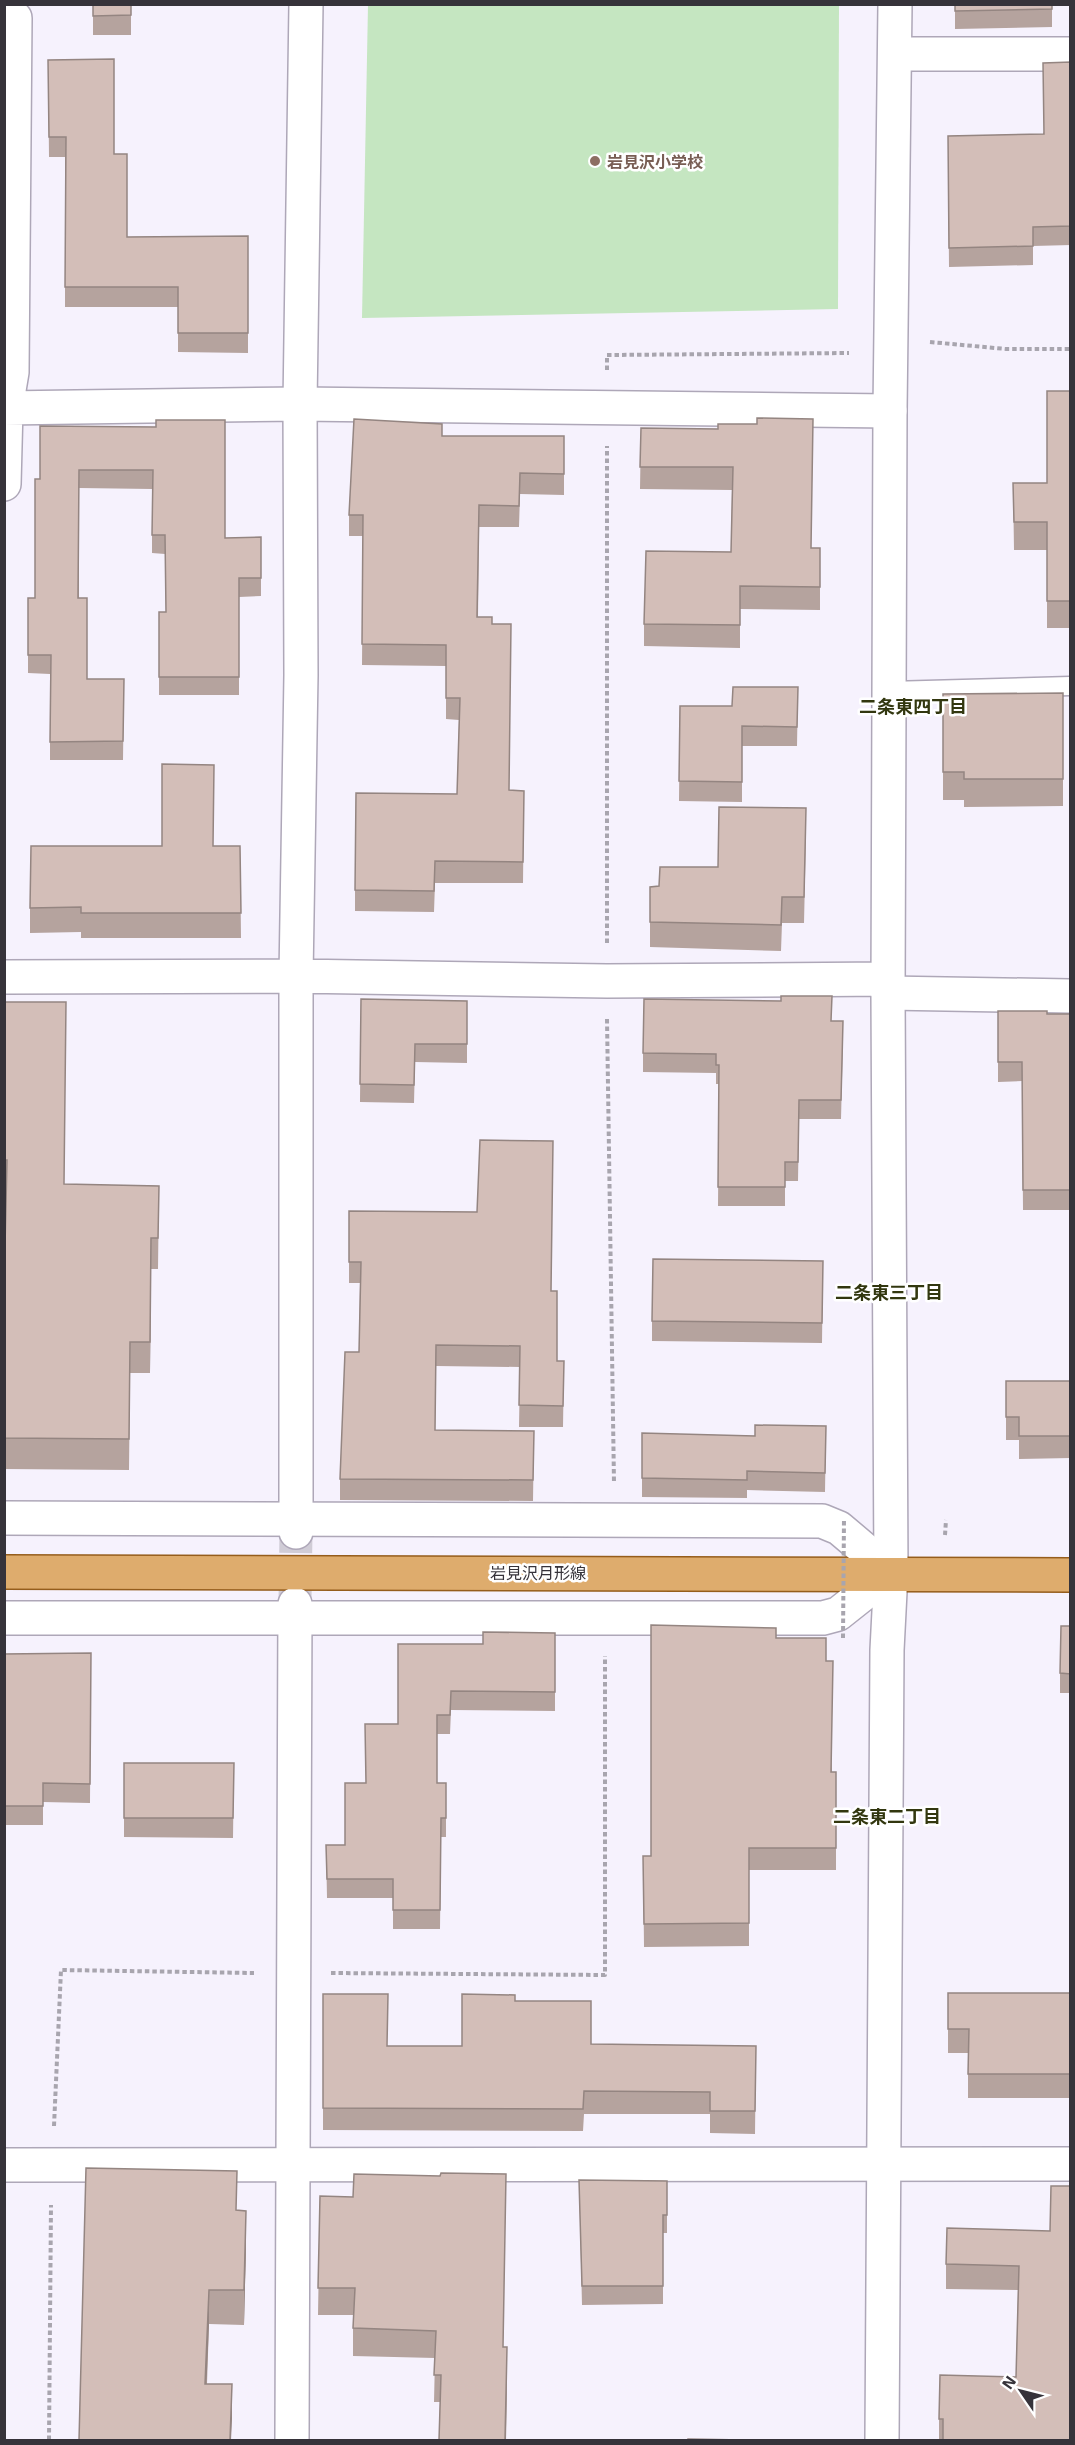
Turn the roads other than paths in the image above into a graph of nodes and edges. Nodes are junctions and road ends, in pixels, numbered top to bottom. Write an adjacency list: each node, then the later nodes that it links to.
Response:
1 (306, 4): 6 (street)
2 (895, 4): 4 (street)
3 (4, 8): 7 (street)
4 (895, 54): 5 (street); 8 (street)
5 (1071, 54)
6 (300, 404): 7 (street); 8 (street); 12 (street)
7 (5, 408): 9 (street)
8 (890, 411): 11 (street)
9 (4, 484)
10 (1071, 686): 11 (lane)
11 (890, 691): 14 (street)
12 (296, 976): 13 (street); 14 (street); 17 (street)
13 (4, 977)
14 (888, 986): 15 (street); 19 (street)
15 (1071, 996)
16 (4, 1518): 17 (street)
17 (296, 1526): 19 (street)
18 (4, 1572): 19 (main road, 岩見沢月形線)
19 (891, 1572): 20 (main road, 岩見沢月形線); 21 (street); 24 (street)
20 (1071, 1575)
21 (295, 1611): 22 (street); 23 (street)
22 (4, 1618)
23 (294, 2163): 24 (street); 26 (street); 27 (street)
24 (882, 2164): 25 (street); 28 (street)
25 (1071, 2164)
26 (4, 2165)
27 (292, 2440)
28 (882, 2440)

